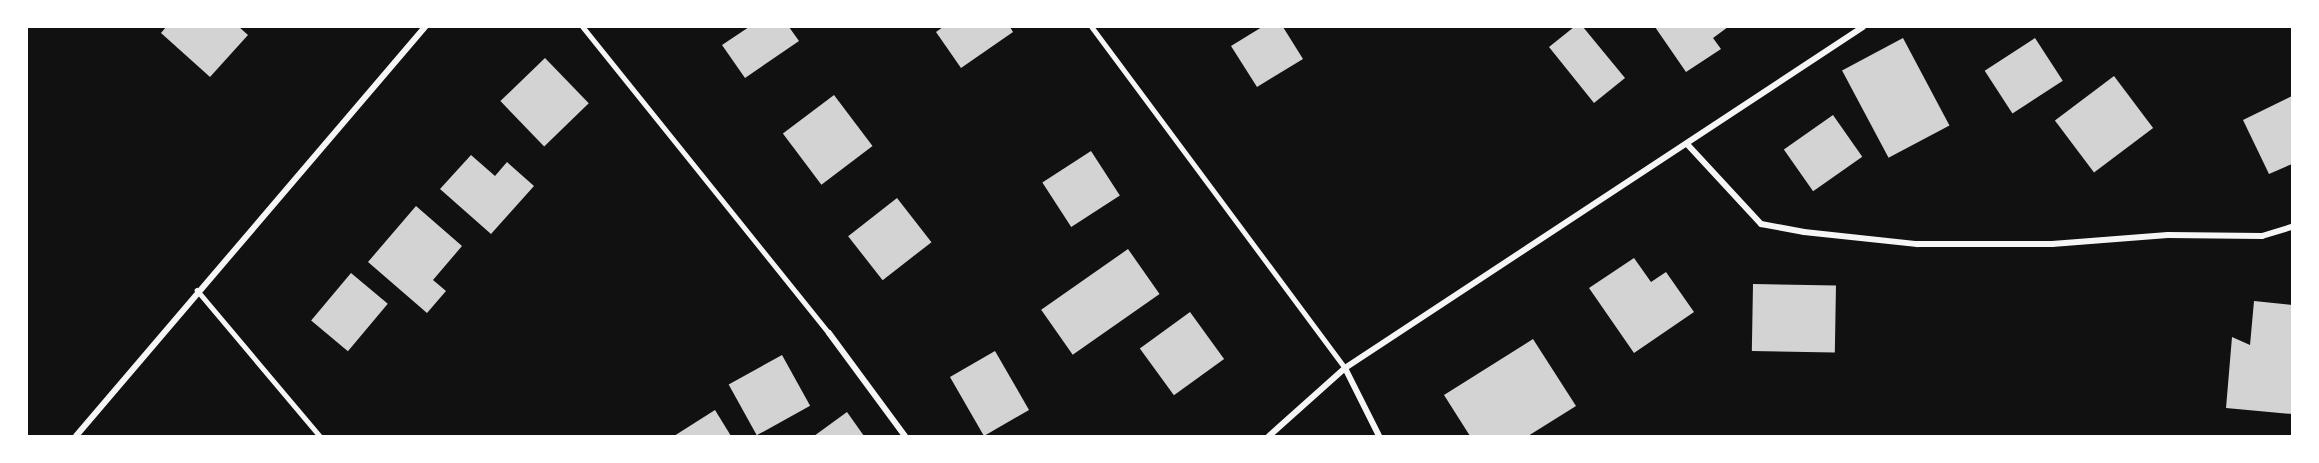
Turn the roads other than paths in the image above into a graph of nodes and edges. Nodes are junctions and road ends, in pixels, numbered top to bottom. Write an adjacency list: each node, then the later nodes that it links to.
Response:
1 (425, 27): 7 (street)
2 (583, 27): 8 (lane)
3 (1092, 27): 9 (lane)
4 (1863, 27): 5 (street)
5 (1687, 144): 6 (street); 9 (street)
6 (2292, 227)
7 (197, 290): 10 (street); 11 (lane)
8 (829, 333): 12 (street)
9 (1345, 368): 13 (street); 14 (street)
10 (76, 436)
11 (320, 436)
12 (905, 436)
13 (1269, 436)
14 (1379, 436)

